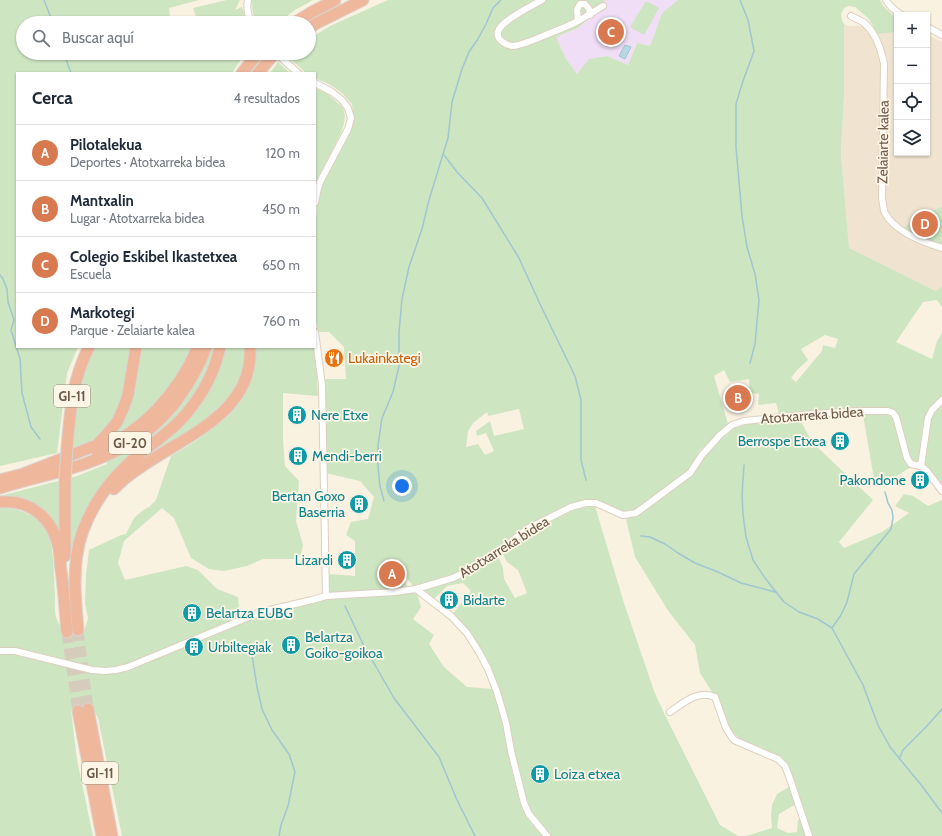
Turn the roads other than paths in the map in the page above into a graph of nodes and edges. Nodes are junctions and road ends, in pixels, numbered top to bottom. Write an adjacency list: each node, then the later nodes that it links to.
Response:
1 (248, 0): 9 (street)
2 (335, 0): 10 (highway)
3 (363, 0): 13 (highway)
4 (542, 0): 12 (street)
5 (886, 0): 7 (street)
6 (603, 6): 8 (street)
7 (897, 12)
8 (590, 15): 12 (street); 12 (street)
9 (248, 16)
10 (305, 16)
11 (851, 16): 24 (street, Zelaiarte kalea)
12 (578, 21)
13 (316, 24)
14 (930, 29): 15 (street)
15 (942, 35)
16 (252, 60): 19 (highway)
17 (270, 60): 20 (highway)
18 (284, 60): 21 (street)
19 (243, 72)
20 (259, 72)
21 (297, 72)
22 (316, 84): 23 (street)
23 (316, 198)
24 (942, 248)
25 (316, 340): 42 (street)
26 (88, 348): 41 (highway, GI-11, bridge)
27 (136, 348): 34 (highway)
28 (198, 348): 34 (highway, GI-20)
29 (206, 348): 36 (highway, GI-20)
30 (220, 348): 39 (highway, GI-11)
31 (250, 348): 39 (highway)
32 (942, 400): 33 (street)
33 (921, 466): 37 (street); 40 (street, Atotxarreka bidea)
34 (20, 475): 35 (highway, GI-20)
35 (0, 480)
36 (0, 488)
37 (942, 491)
38 (0, 502): 41 (highway)
39 (81, 537): 41 (highway, GI-11)
40 (416, 588): 42 (street, Atotxarreka bidea); 47 (street)
41 (64, 596)
42 (326, 596): 43 (street, Atotxarreka bidea)
43 (0, 651)
44 (670, 712): 48 (street)
45 (102, 836): 46 (highway, GI-11)
46 (112, 836)
47 (547, 836)
48 (809, 836)

